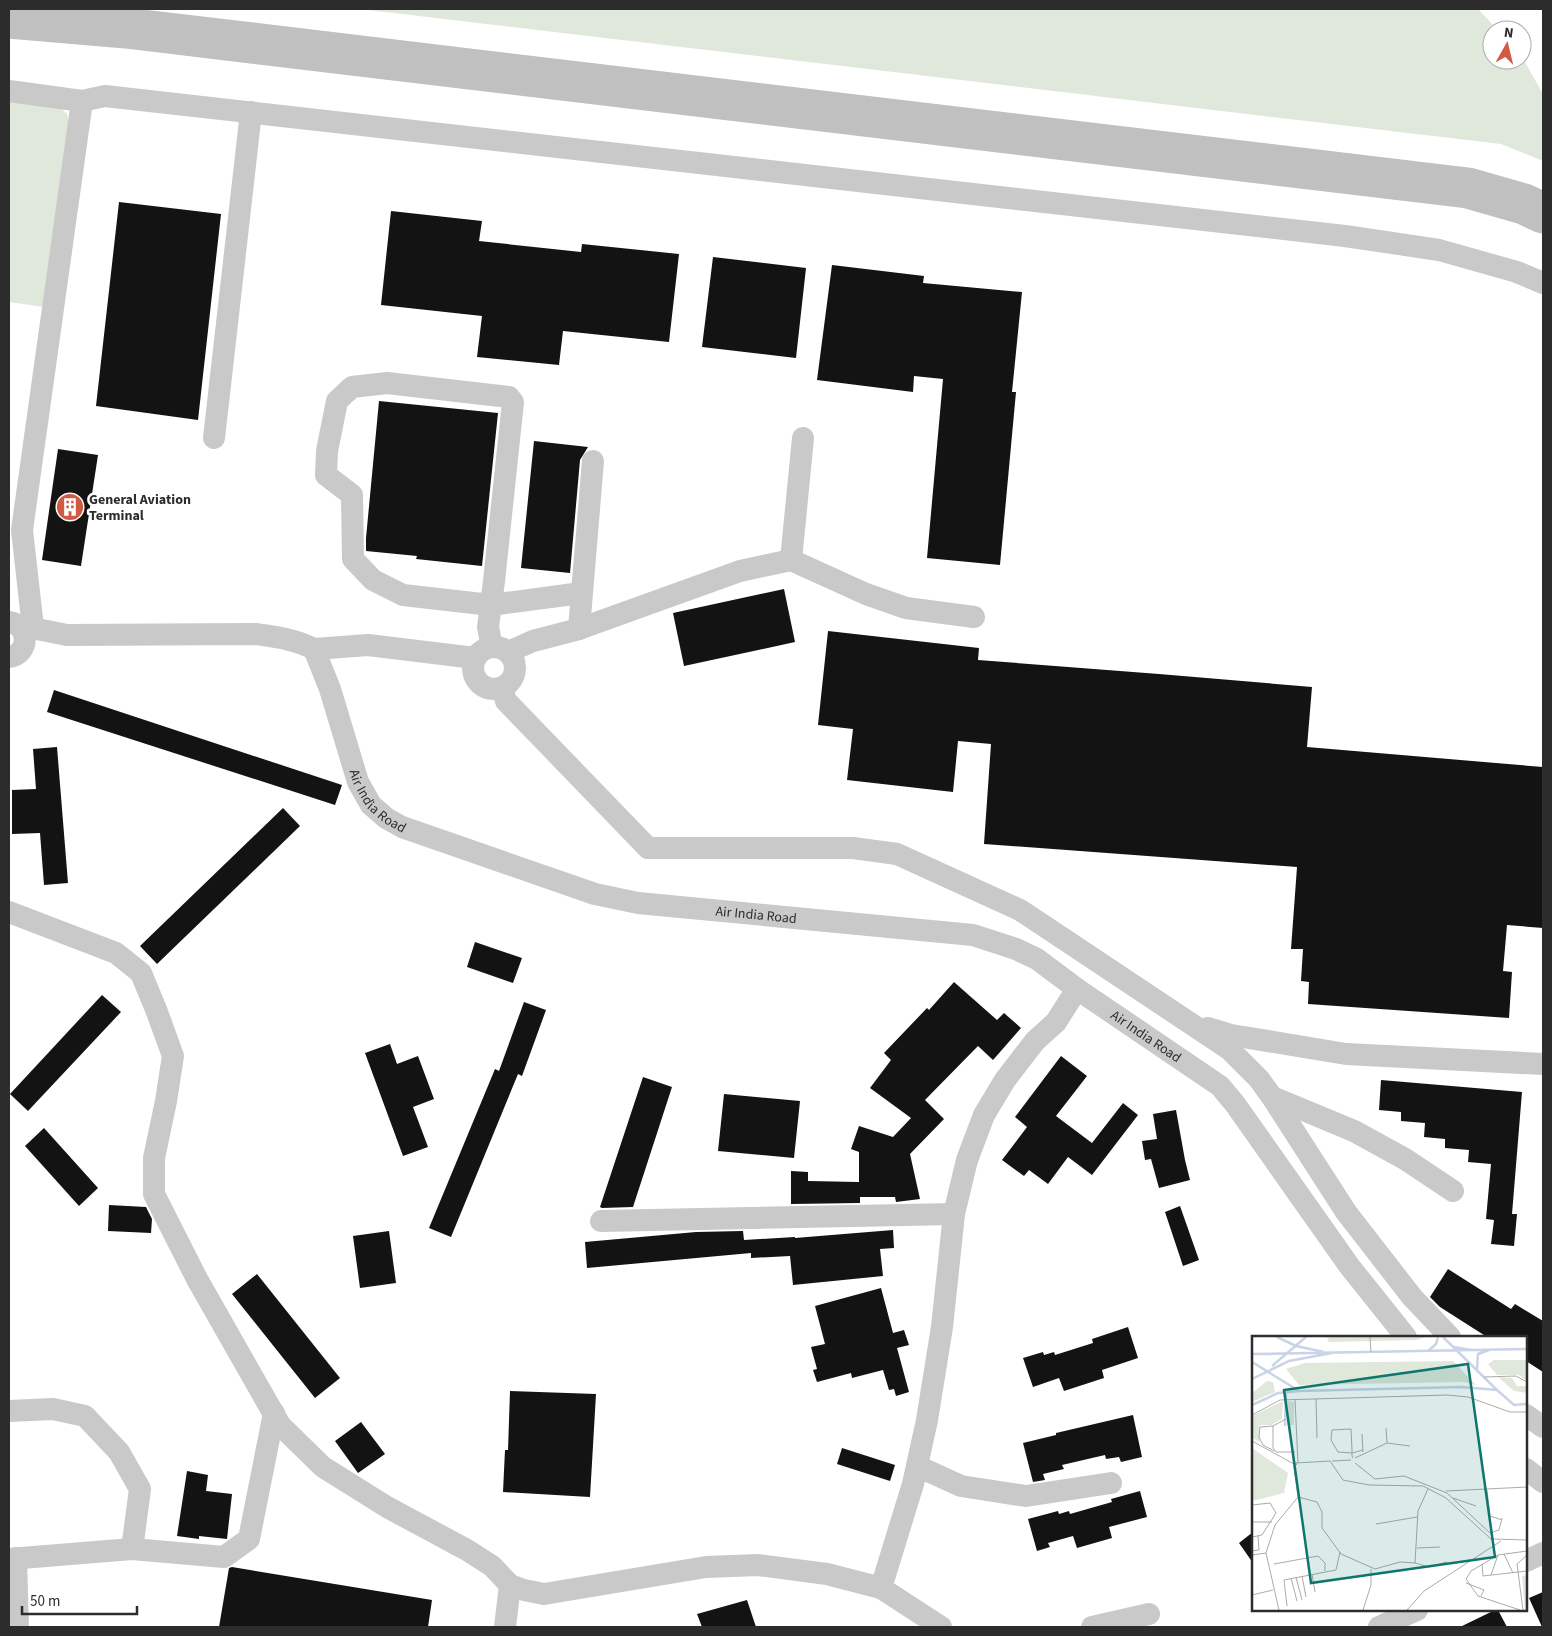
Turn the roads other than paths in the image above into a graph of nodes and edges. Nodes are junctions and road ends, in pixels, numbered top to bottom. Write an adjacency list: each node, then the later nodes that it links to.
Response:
1 (9, 92): 2 (street)
2 (82, 101): 3 (street); 8 (street)
3 (251, 112): 4 (street); 5 (street)
4 (1543, 283)
5 (214, 438)
6 (803, 438): 9 (street)
7 (593, 461): 10 (street)
8 (15, 529): 13 (street)
9 (791, 560): 12 (street); 14 (street)
10 (581, 593): 11 (street); 14 (street)
11 (491, 605): 11 (street); 17 (street)
12 (974, 617)
13 (19, 625): 15 (street); 18 (street)
14 (578, 629): 17 (street)
15 (67, 635): 16 (street); 18 (street)
16 (314, 649): 17 (street); 21 (street, Air India Road)
17 (492, 652): 19 (street); 19 (street)
18 (12, 659)
19 (502, 688): 22 (street)
20 (9, 912): 31 (street)
21 (1077, 989): 26 (street); 28 (street, Air India Road)
22 (1185, 1020): 23 (street); 24 (street)
23 (1543, 1064)
24 (1272, 1097): 25 (street); 29 (street)
25 (1453, 1191)
26 (954, 1214): 27 (street); 34 (street)
27 (601, 1221)
28 (1405, 1336)
29 (1449, 1336)
30 (9, 1412): 38 (street)
31 (274, 1413): 38 (street); 42 (street)
32 (1527, 1416): 33 (street)
33 (1543, 1426)
34 (917, 1466): 37 (street); 43 (street)
35 (1527, 1470): 36 (street)
36 (1543, 1482)
37 (1112, 1483)
38 (132, 1548): 40 (street)
39 (1543, 1553): 41 (street)
40 (12, 1559): 46 (street)
41 (1527, 1561)
42 (510, 1585): 43 (street); 47 (street)
43 (880, 1588): 48 (street)
44 (1415, 1611): 50 (street)
45 (1149, 1614): 49 (street)
46 (18, 1627)
47 (505, 1627)
48 (941, 1627)
49 (1092, 1627)
50 (1379, 1627)

